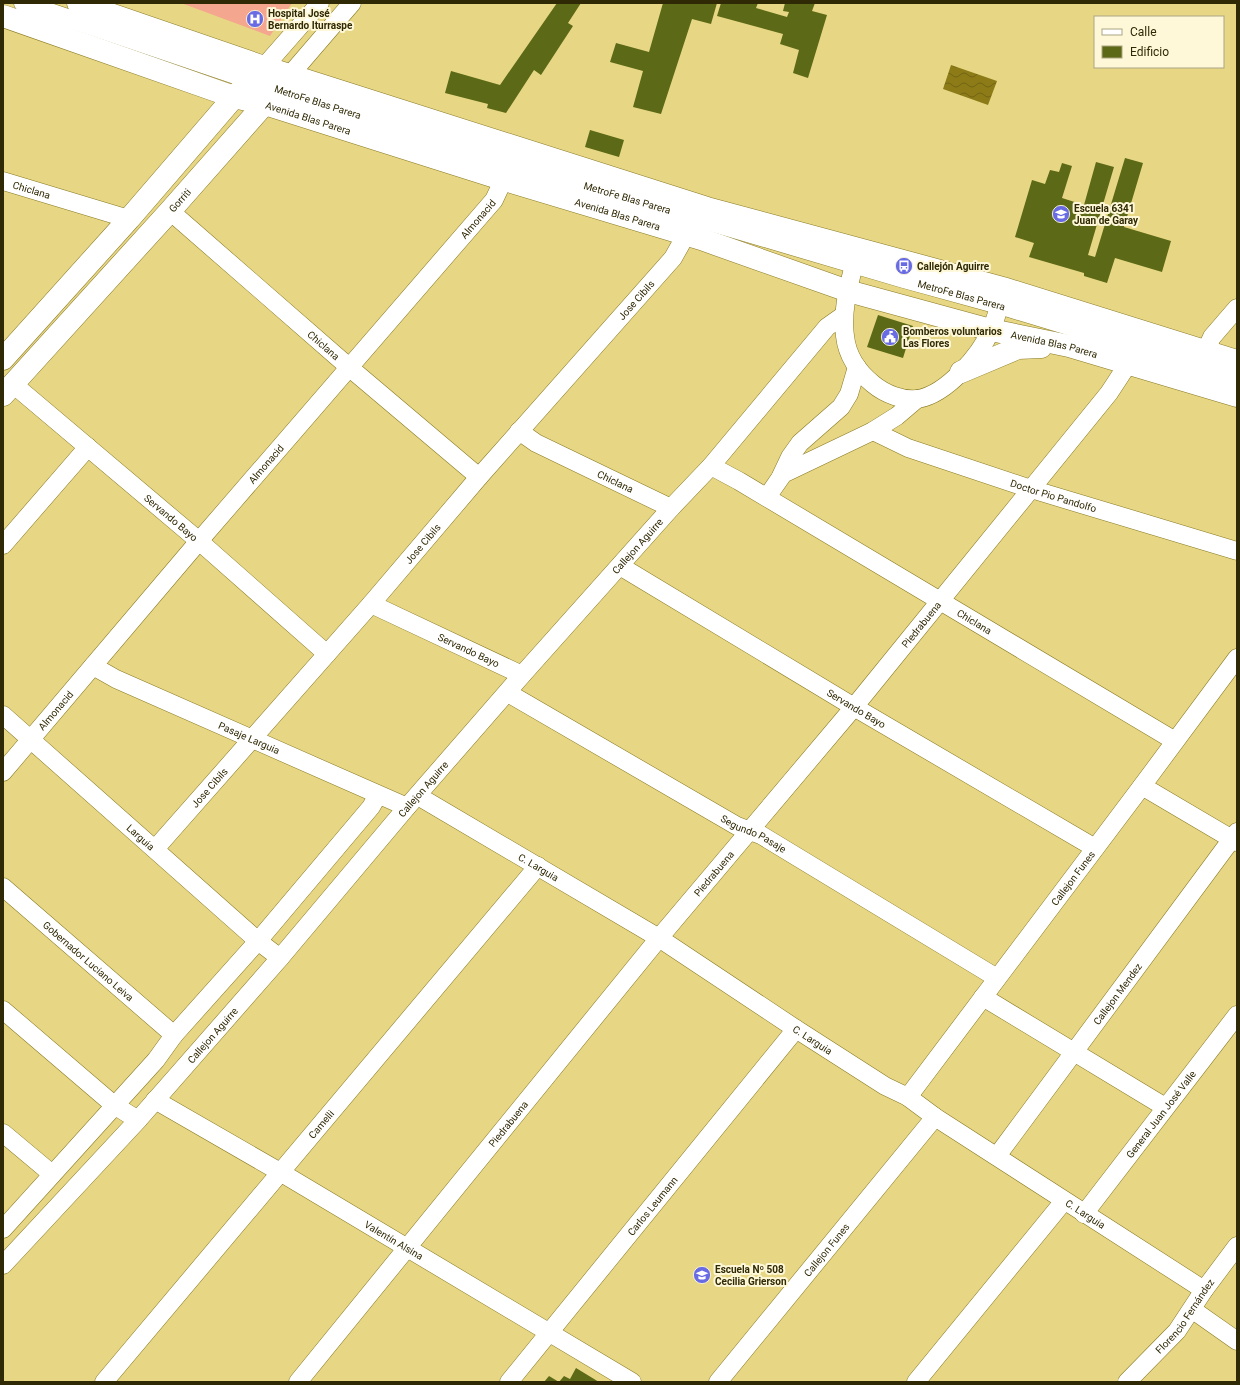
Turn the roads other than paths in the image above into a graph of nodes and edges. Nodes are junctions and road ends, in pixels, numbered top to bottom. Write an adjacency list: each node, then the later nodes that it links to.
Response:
1 (23, 3): 6 (street)
2 (78, 3): 6 (main road, Avenida Blas Parera)
3 (320, 3): 6 (street)
4 (352, 3): 7 (street, Gorriti)
5 (3, 16): 8 (main road, Avenida Blas Parera)
6 (257, 73): 7 (main road, Avenida Blas Parera); 8 (main road)
7 (277, 89): 8 (main road, Avenida Blas Parera); 9 (main road, Avenida Blas Parera); 9 (main road, Avenida Blas Parera); 11 (main road, Gorriti)
8 (234, 97): 12 (main road)
9 (510, 164): 13 (main road, Avenida Blas Parera); 14 (main road, Avenida Blas Parera); 26 (street, Almonacid)
10 (3, 181): 12 (street, Chiclana)
11 (170, 211): 26 (street, Chiclana); 29 (main road, Gorriti)
12 (129, 219): 21 (main road)
13 (686, 235): 15 (main road, Avenida Blas Parera); 32 (street, Jose Cibils)
14 (856, 256): 15 (street); 16 (main road, Avenida Blas Parera)
15 (848, 291): 18 (street); 19 (main road, Avenida Blas Parera)
16 (1001, 297): 19 (street); 22 (main road, Avenida Blas Parera); 28 (street, MetroFe Blas Parera)
17 (1237, 308): 22 (street)
18 (844, 315): 25 (street); 35 (street, Callejon Aguirre)
19 (991, 330): 20 (main road, Avenida Blas Parera); 27 (street)
20 (1069, 346): 24 (main road, Avenida Blas Parera); 27 (main road)
21 (7, 348)
22 (1205, 352): 23 (main road, Avenida Blas Parera)
23 (1237, 361)
24 (1128, 364): 30 (main road, Avenida Blas Parera); 38 (street, Piedrabuena)
25 (857, 367): 31 (street); 36 (street)
26 (350, 368): 37 (street, Chiclana); 41 (street, Almonacid)
27 (961, 372): 31 (street)
28 (1237, 377)
29 (8, 389): 34 (street, Servando Bayo)
30 (1237, 396)
31 (917, 399): 33 (street)
32 (519, 431): 37 (street, Jose Cibils); 40 (street, Chiclana)
33 (873, 431): 36 (street); 38 (street, Doctor Pio Pandolfo)
34 (88, 447): 41 (street, Servando Bayo); 42 (street)
35 (711, 466): 39 (street, Chiclana); 40 (street, Callejon Aguirre)
36 (781, 476): 39 (street)
37 (479, 477): 46 (street, Jose Cibils)
38 (1031, 489): 43 (street, Doctor Pio Pandolfo); 45 (street, Piedrabuena)
39 (767, 497): 45 (street, Chiclana)
40 (671, 508): 44 (street, Callejon Aguirre)
41 (199, 541): 47 (street, Servando Bayo); 49 (street, Almonacid)
42 (3, 545)
43 (1237, 551)
44 (620, 566): 50 (street, Callejon Aguirre); 52 (street, Servando Bayo)
45 (939, 601): 52 (street, Piedrabuena); 56 (street, Chiclana)
46 (371, 604): 47 (street, Jose Cibils); 50 (street, Servando Bayo)
47 (327, 654): 55 (street, Jose Cibils)
48 (1237, 658): 56 (street, Callejon Funes)
49 (93, 666): 54 (street, Almonacid); 55 (street, Pasaje Larguia)
50 (522, 675): 51 (street, Callejon Aguirre)
51 (508, 693): 60 (street, Callejon Aguirre); 61 (street, Segundo Pasaje)
52 (854, 707): 61 (street, Piedrabuena); 64 (street, Servando Bayo)
53 (3, 715): 54 (street, Larguia)
54 (30, 739): 57 (street, Almonacid); 63 (street, Larguia)
55 (250, 740): 59 (street, Pasaje Larguia); 63 (street, Jose Cibils)
56 (1175, 741): 58 (street, Callejon Funes)
57 (3, 772)
58 (1142, 786): 62 (street); 64 (street, Callejon Funes)
59 (378, 795): 60 (street, Pasaje Larguia); 66 (street)
60 (412, 802): 65 (street, C. Larguia); 68 (street, Callejon Aguirre)
61 (750, 831): 69 (street, Piedrabuena); 72 (street, Segundo Pasaje)
62 (1235, 838): 78 (street, Callejon Mendez)
63 (155, 848): 70 (street, Larguia)
64 (1095, 848): 72 (street, Callejon Funes)
65 (538, 866): 69 (street, C. Larguia); 87 (street, Camelli)
66 (305, 886): 68 (street); 70 (street)
67 (3, 887): 77 (street, Gobernador Luciano Leiva)
68 (326, 904): 71 (street, Callejon Aguirre)
69 (658, 938): 76 (street, C. Larguia); 93 (street, Piedrabuena)
70 (258, 941): 71 (street, Larguia); 77 (street)
71 (280, 958): 80 (street, Callejon Aguirre)
72 (997, 978): 73 (street, Callejon Funes)
73 (983, 996): 78 (street); 79 (street, Callejon Funes)
74 (3, 1010): 81 (street)
75 (1237, 1015): 82 (street, General Juan José Valle)
76 (796, 1029): 79 (street, C. Larguia); 97 (street, Carlos Leumann)
77 (174, 1035): 81 (street)
78 (1074, 1053): 82 (street); 86 (street, Callejon Mendez)
79 (908, 1097): 83 (street, C. Larguia)
80 (155, 1100): 84 (street, Callejon Aguirre); 87 (street, Valentín Alsina)
81 (114, 1106): 84 (street); 88 (street)
82 (1166, 1107): 90 (street, General Juan José Valle)
83 (935, 1117): 86 (street, C. Larguia); 103 (street, Callejon Funes)
84 (138, 1120): 94 (street, Callejon Aguirre)
85 (3, 1133): 88 (street)
86 (998, 1156): 89 (street, C. Larguia)
87 (280, 1172): 93 (street, Valentín Alsina); 99 (street, Camelli)
88 (52, 1174): 91 (street)
89 (1064, 1200): 90 (street, C. Larguia); 104 (street)
90 (1084, 1214): 95 (street, C. Larguia)
91 (3, 1228)
92 (1237, 1246): 95 (street, Florencio Fernández)
93 (407, 1248): 97 (street, Valentín Alsina); 100 (street, Piedrabuena)
94 (3, 1266)
95 (1204, 1290): 96 (street, Florencio Fernández)
96 (1193, 1310): 98 (street); 105 (street, Florencio Fernández)
97 (549, 1333): 101 (street, Carlos Leumann); 102 (street, Valentín Alsina)
98 (1237, 1341)
99 (104, 1382)
100 (298, 1382)
101 (509, 1382)
102 (632, 1382)
103 (718, 1382)
104 (916, 1382)
105 (1127, 1382)

